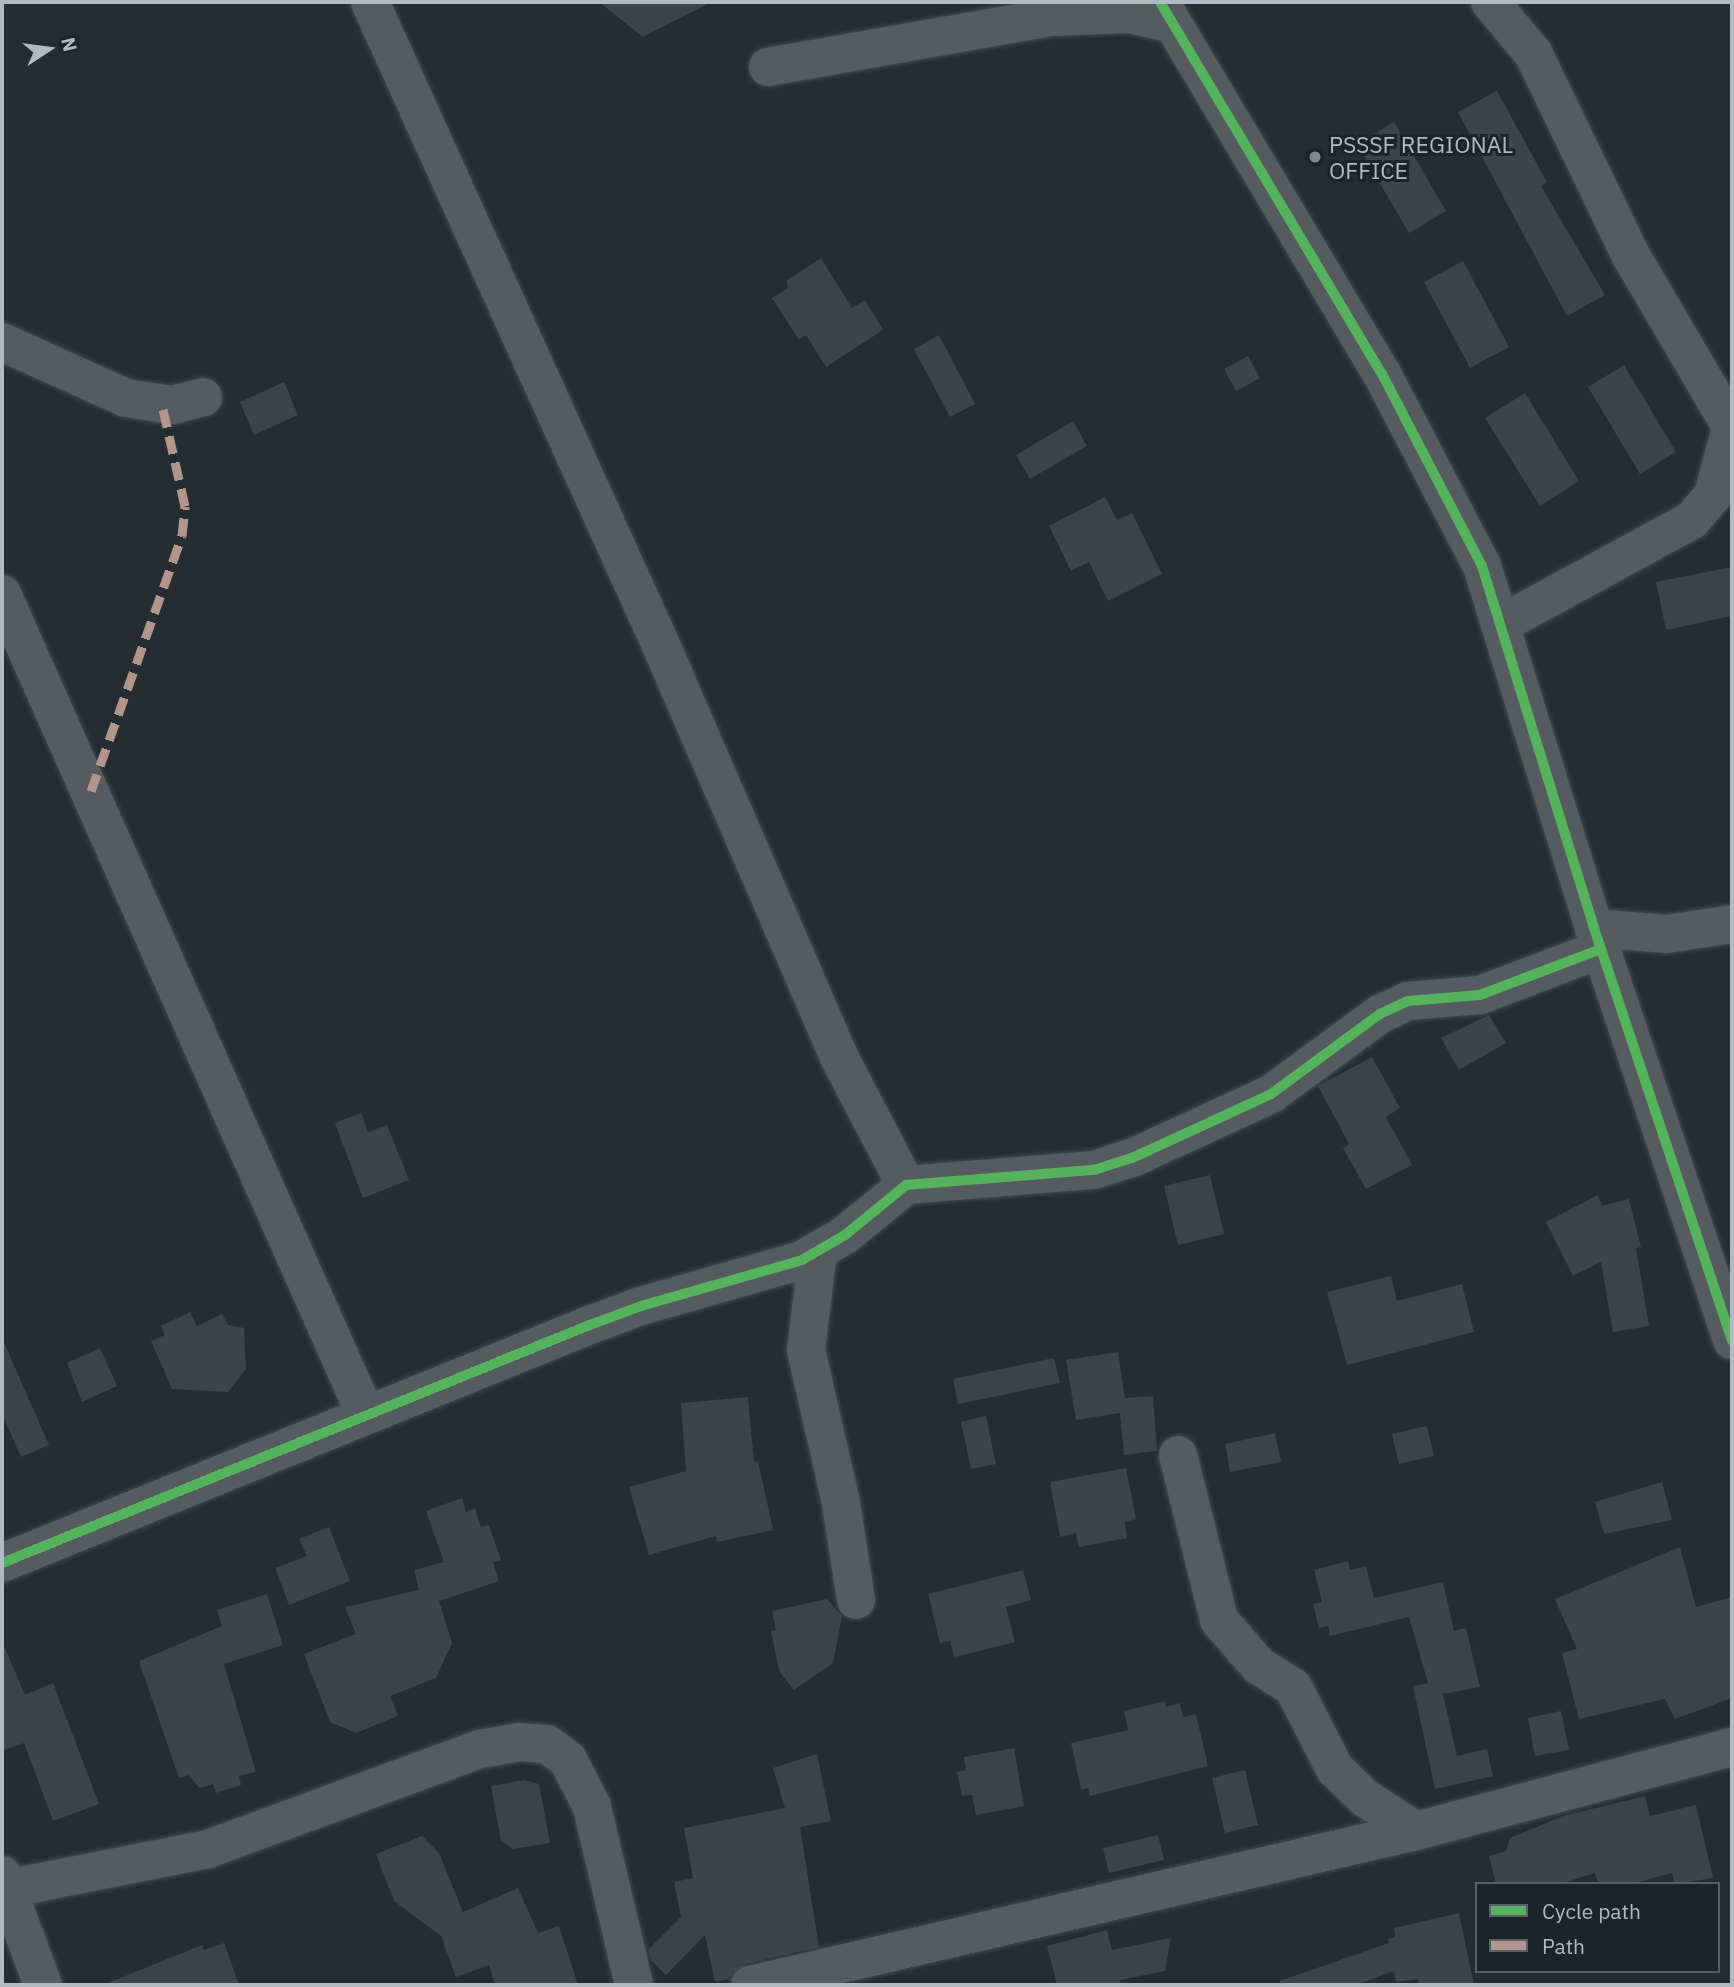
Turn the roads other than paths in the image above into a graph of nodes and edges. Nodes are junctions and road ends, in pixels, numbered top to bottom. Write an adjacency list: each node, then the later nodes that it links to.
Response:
1 (370, 2): 13 (street)
2 (1490, 2): 8 (street)
3 (1009, 12): 4 (street); 5 (street)
4 (1165, 12): 10 (street)
5 (768, 67)
6 (2, 342): 7 (street)
7 (203, 397)
8 (1732, 426): 10 (street)
9 (2, 594): 16 (street)
10 (1503, 623): 12 (street)
11 (1732, 924): 12 (street)
12 (1597, 938): 13 (street); 15 (street)
13 (906, 1185): 14 (street)
14 (818, 1251): 16 (street); 19 (street)
15 (1732, 1341)
16 (365, 1413): 18 (street)
17 (1178, 1455): 21 (street)
18 (2, 1563)
19 (856, 1600)
20 (1732, 1747): 21 (street)
21 (1416, 1831): 25 (street)
22 (4, 1882): 23 (street); 24 (street)
23 (43, 1985)
24 (634, 1985)
25 (750, 1985)

